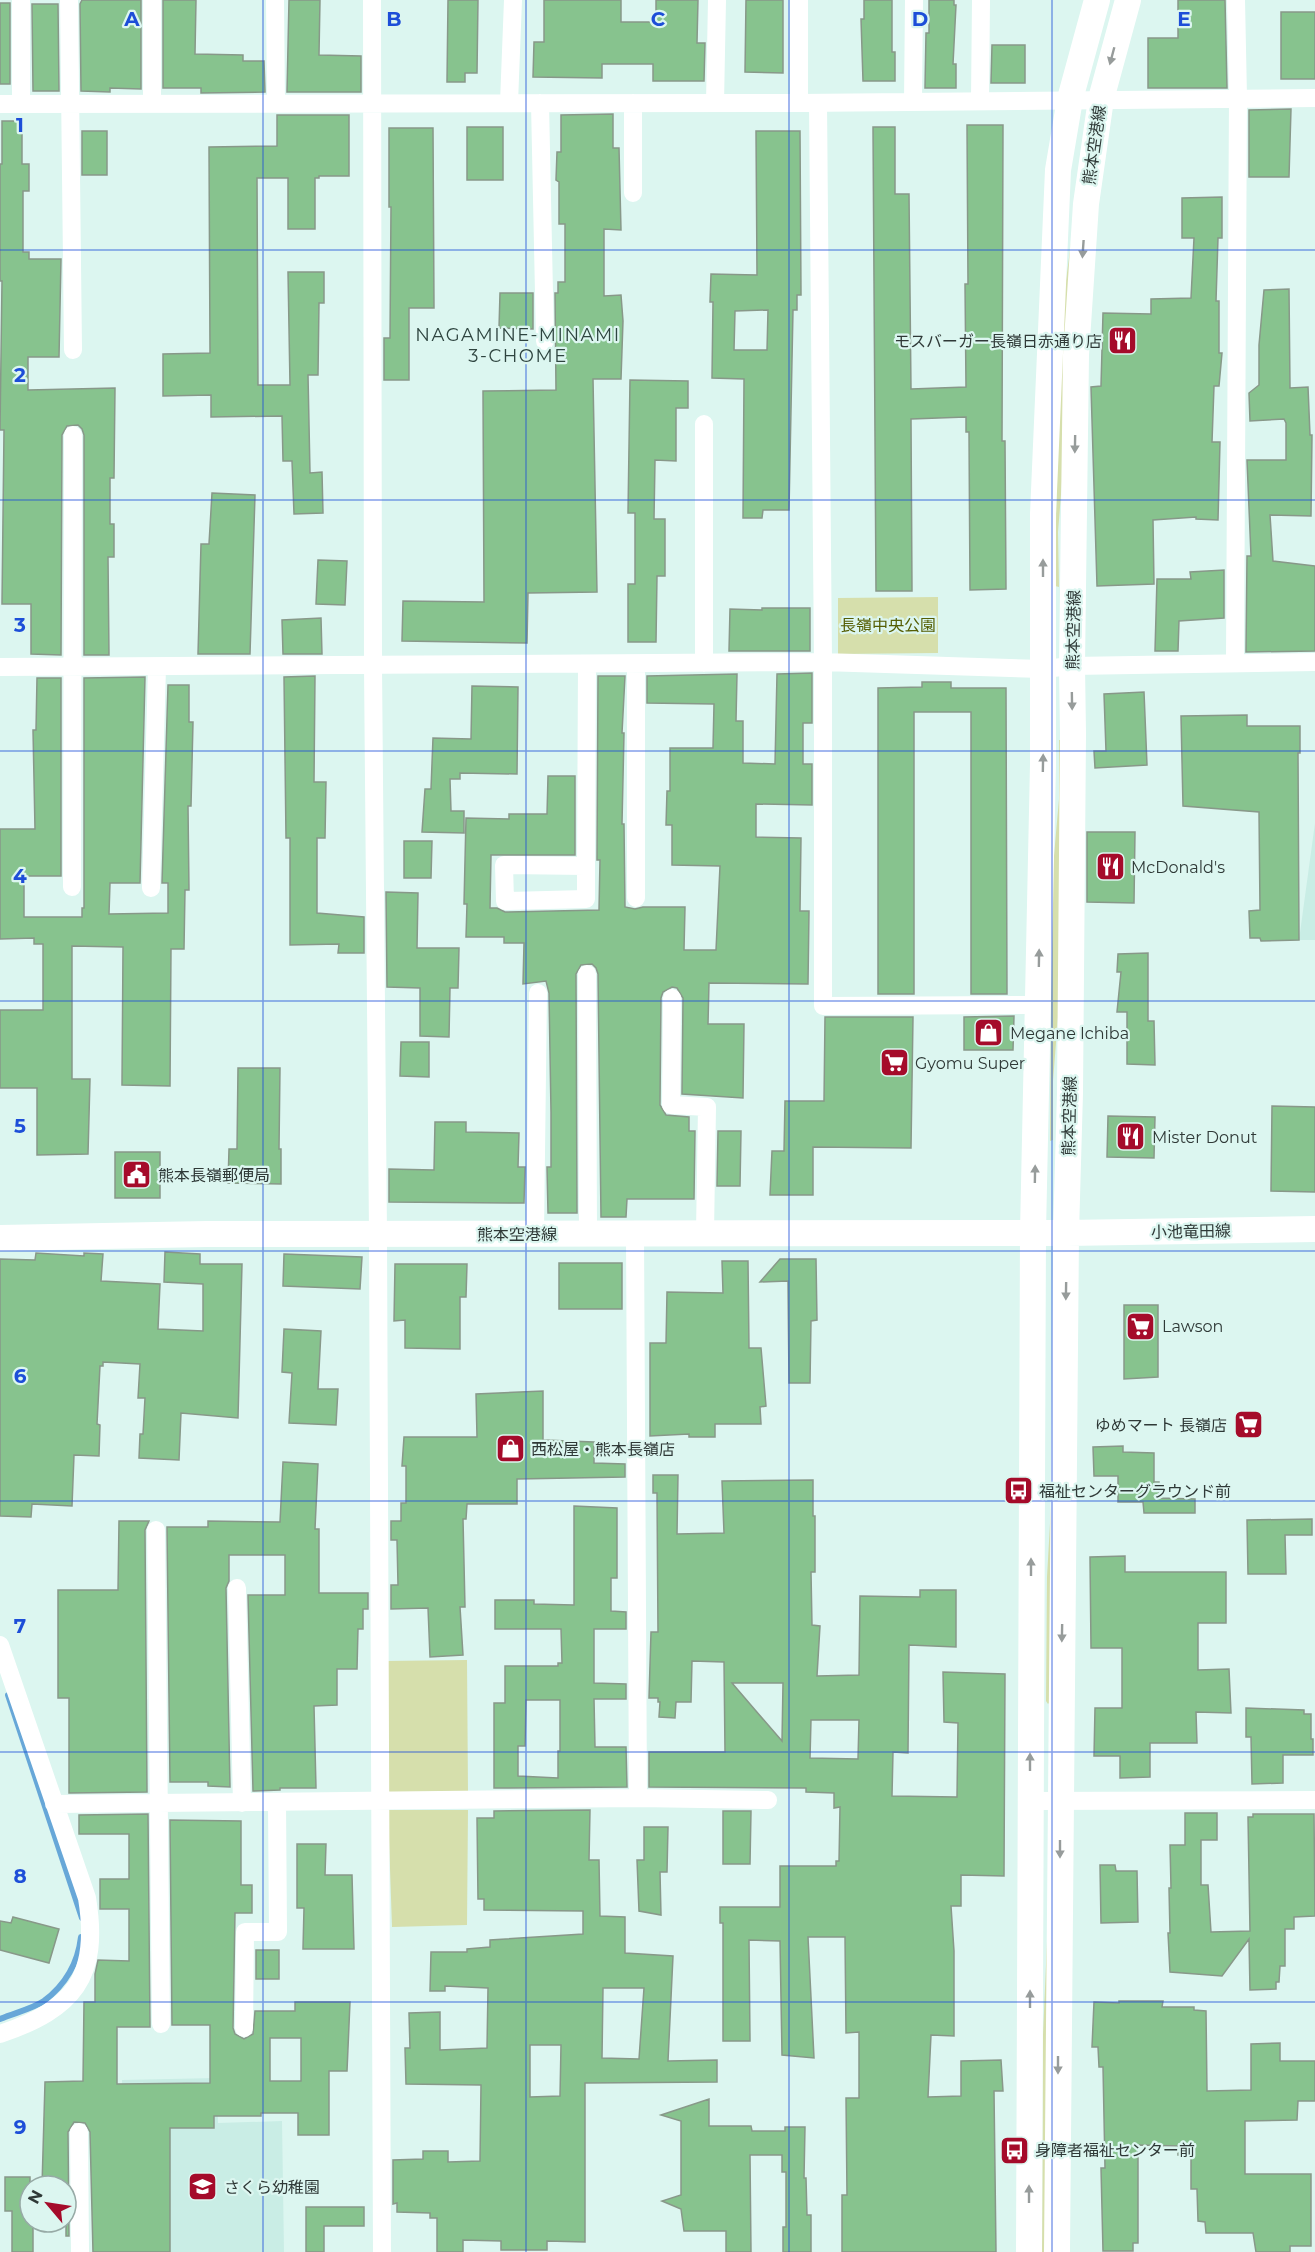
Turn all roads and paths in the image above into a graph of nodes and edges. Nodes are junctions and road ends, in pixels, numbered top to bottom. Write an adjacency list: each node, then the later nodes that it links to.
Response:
1 (21, 0): 29 (street)
2 (69, 0): 30 (street)
3 (152, 0): 31 (street)
4 (275, 0): 20 (street)
5 (372, 0): 21 (street)
6 (513, 0): 22 (street)
7 (717, 0): 25 (street)
8 (799, 0): 26 (street)
9 (914, 0): 19 (street)
10 (981, 0): 18 (street)
11 (1097, 0): 16 (main road, 熊本空港線)
12 (1128, 0): 17 (main road, 熊本空港線, one-way to 17)
13 (1236, 0): 14 (street)
14 (1238, 97): 15 (street); 17 (street); 38 (street)
15 (1315, 98)
16 (1070, 99): 17 (street); 18 (street); 48 (main road, 熊本空港線, one-way to 16)
17 (1101, 99): 44 (main road, 熊本空港線, one-way to 44)
18 (980, 100): 19 (street)
19 (913, 102): 27 (street)
20 (276, 103): 21 (street); 31 (street)
21 (373, 103): 22 (street); 43 (street)
22 (509, 103): 23 (street)
23 (540, 103): 24 (street); 33 (street)
24 (633, 103): 25 (street); 32 (street)
25 (715, 103): 26 (street)
26 (799, 103): 27 (street)
27 (818, 103): 37 (street)
28 (0, 104): 29 (street)
29 (21, 104): 30 (street)
30 (71, 104): 31 (street); 34 (street)
31 (152, 104)
32 (633, 193)
33 (545, 341)
34 (72, 350)
35 (704, 424): 40 (street)
36 (73, 435): 46 (street)
37 (823, 662): 40 (street); 48 (street); 56 (street)
38 (1235, 662): 39 (street); 44 (street)
39 (1315, 662)
40 (704, 663): 42 (street)
41 (587, 664): 42 (street); 43 (street); 49 (street)
42 (636, 664): 52 (street)
43 (373, 666): 47 (street); 62 (street)
44 (1072, 666): 48 (street); 61 (main road, 熊本空港線, one-way to 61)
45 (0, 667): 46 (street)
46 (73, 667): 47 (street); 50 (street)
47 (157, 667): 51 (street)
48 (1043, 669): 56 (main road, 熊本空港線, one-way to 48)
49 (586, 866): 49 (street)
50 (72, 887)
51 (151, 888)
52 (636, 898)
53 (587, 974): 64 (street)
54 (538, 993): 63 (street)
55 (672, 998): 60 (street)
56 (1039, 1005): 58 (main road, 熊本空港線, one-way to 56)
57 (1315, 1229): 61 (main road, 小池竜田線)
58 (1033, 1232): 60 (main road, 熊本空港線); 61 (main road, 熊本空港線); 72 (main road, one-way to 58)
59 (635, 1233): 60 (main road, 熊本空港線); 64 (main road, 熊本空港線); 69 (street)
60 (705, 1233)
61 (1066, 1233): 73 (main road, one-way to 73)
62 (378, 1234): 63 (main road, 熊本空港線); 65 (main road, 熊本空港線); 74 (street)
63 (536, 1234): 64 (main road, 熊本空港線)
64 (588, 1234)
65 (0, 1238)
66 (156, 1530): 75 (street)
67 (237, 1588): 76 (street)
68 (0, 1645): 78 (street)
69 (638, 1798): 70 (street); 74 (street)
70 (768, 1800)
71 (1315, 1800): 73 (street)
72 (1030, 1801): 73 (street); 85 (main road, one-way to 72)
73 (1060, 1801): 86 (main road, one-way to 86)
74 (380, 1802): 77 (street); 84 (street)
75 (159, 1803): 76 (street); 78 (street); 79 (street)
76 (242, 1803): 77 (street)
77 (277, 1803): 80 (street)
78 (54, 1804): 81 (street)
79 (161, 2024)
80 (244, 2028)
81 (0, 2034)
82 (79, 2132): 83 (street)
83 (80, 2252)
84 (382, 2252)
85 (1029, 2252)
86 (1057, 2252)

